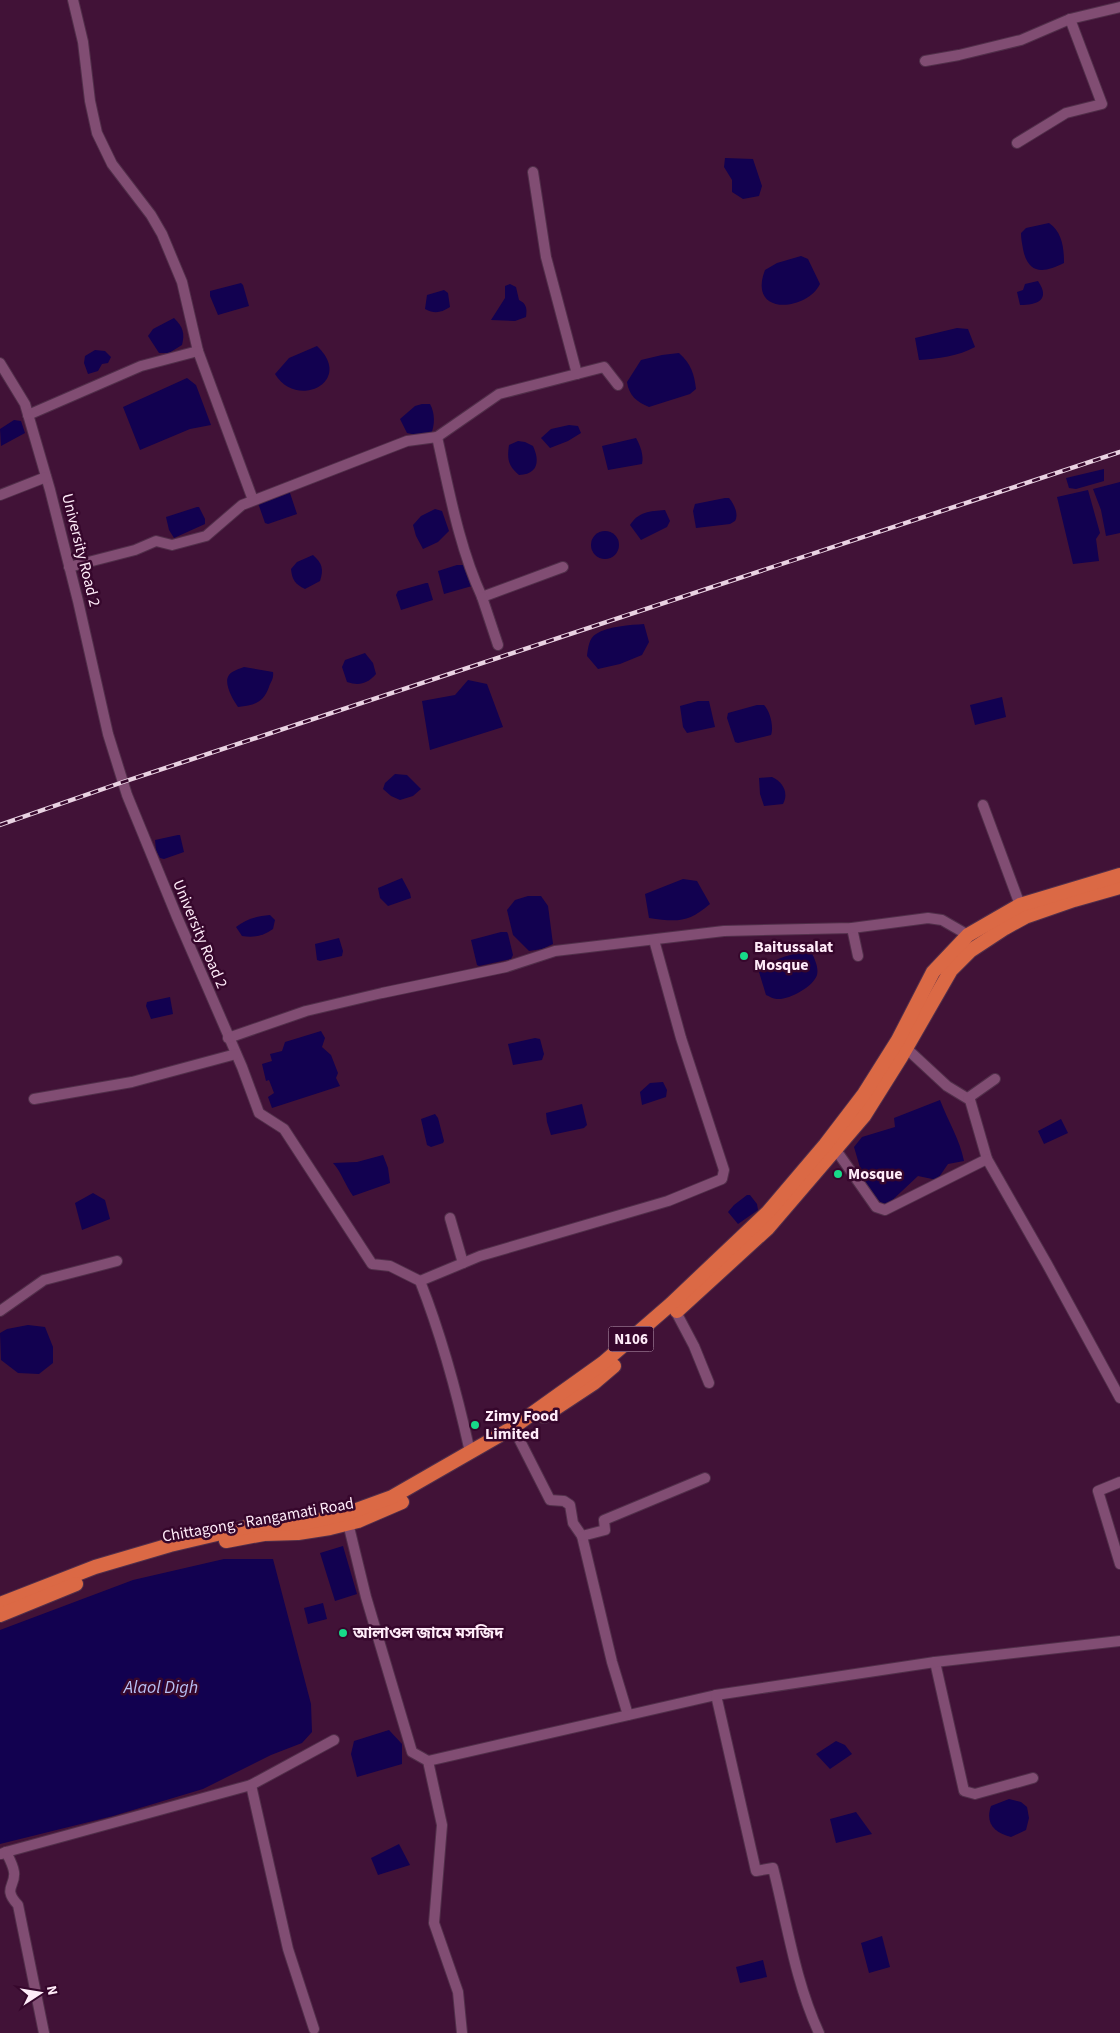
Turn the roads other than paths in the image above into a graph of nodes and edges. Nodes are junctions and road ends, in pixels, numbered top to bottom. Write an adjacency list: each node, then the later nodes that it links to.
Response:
1 (73, 0): 7 (street)
2 (1120, 7): 3 (street)
3 (1070, 19): 4 (street); 5 (street)
4 (925, 61)
5 (1017, 143)
6 (534, 172): 9 (street)
7 (198, 351): 11 (street); 15 (street)
8 (0, 363): 11 (street, University Road 2)
9 (577, 374): 10 (street); 12 (street)
10 (618, 385)
11 (28, 415): 13 (street, University Road 2)
12 (437, 437): 15 (street); 18 (street)
13 (46, 477): 14 (street); 16 (street, University Road 2)
14 (0, 496)
15 (254, 500): 16 (street)
16 (69, 567): 28 (street, University Road 2)
17 (563, 567): 18 (street)
18 (482, 597): 19 (street)
19 (498, 645)
20 (983, 805): 23 (street)
21 (1120, 875): 23 (highway, Chittagong - Rangamati Road / N106)
22 (1120, 888): 29 (highway, Chittagong - Rangamati Road / N106)
23 (1020, 905): 25 (highway, Chittagong - Rangamati Road / N106)
24 (852, 928): 25 (street); 26 (street); 27 (street)
25 (968, 935): 45 (highway, Chittagong - Rangamati Road / N106)
26 (654, 940): 28 (street); 38 (street)
27 (858, 956)
28 (228, 1038): 30 (street, University Road 2)
29 (906, 1048): 32 (street); 34 (highway, Chittagong - Rangamati Road / N106)
30 (236, 1054): 33 (street); 39 (street, University Road 2)
31 (995, 1079): 32 (street)
32 (968, 1098): 35 (street)
33 (34, 1100)
34 (836, 1150): 35 (street); 41 (highway, Chittagong - Rangamati Road / N106)
35 (987, 1160): 43 (street)
36 (450, 1218): 38 (street)
37 (117, 1261): 40 (street)
38 (463, 1263): 39 (street)
39 (420, 1281): 45 (street)
40 (0, 1312)
41 (676, 1312): 42 (street); 44 (highway, Chittagong - Rangamati Road / N106)
42 (709, 1384)
43 (1120, 1398)
44 (516, 1433): 48 (highway, Chittagong - Rangamati Road / N106); 49 (street)
45 (470, 1452): 51 (highway, Chittagong - Rangamati Road / N106)
46 (705, 1478): 49 (street)
47 (1120, 1482): 50 (street)
48 (348, 1523): 52 (highway, Chittagong - Rangamati Road / N106); 58 (street)
49 (582, 1536): 56 (street)
50 (1120, 1564)
51 (0, 1604)
52 (0, 1615)
53 (1120, 1641): 54 (street)
54 (935, 1662): 55 (street); 59 (street)
55 (716, 1695): 56 (street); 65 (street)
56 (628, 1715): 58 (street)
57 (334, 1740): 60 (street)
58 (428, 1761): 64 (street)
59 (1033, 1778)
60 (251, 1785): 61 (street); 62 (street)
61 (3, 1854): 63 (street)
62 (314, 2029)
63 (44, 2033)
64 (462, 2033)
65 (819, 2033)

